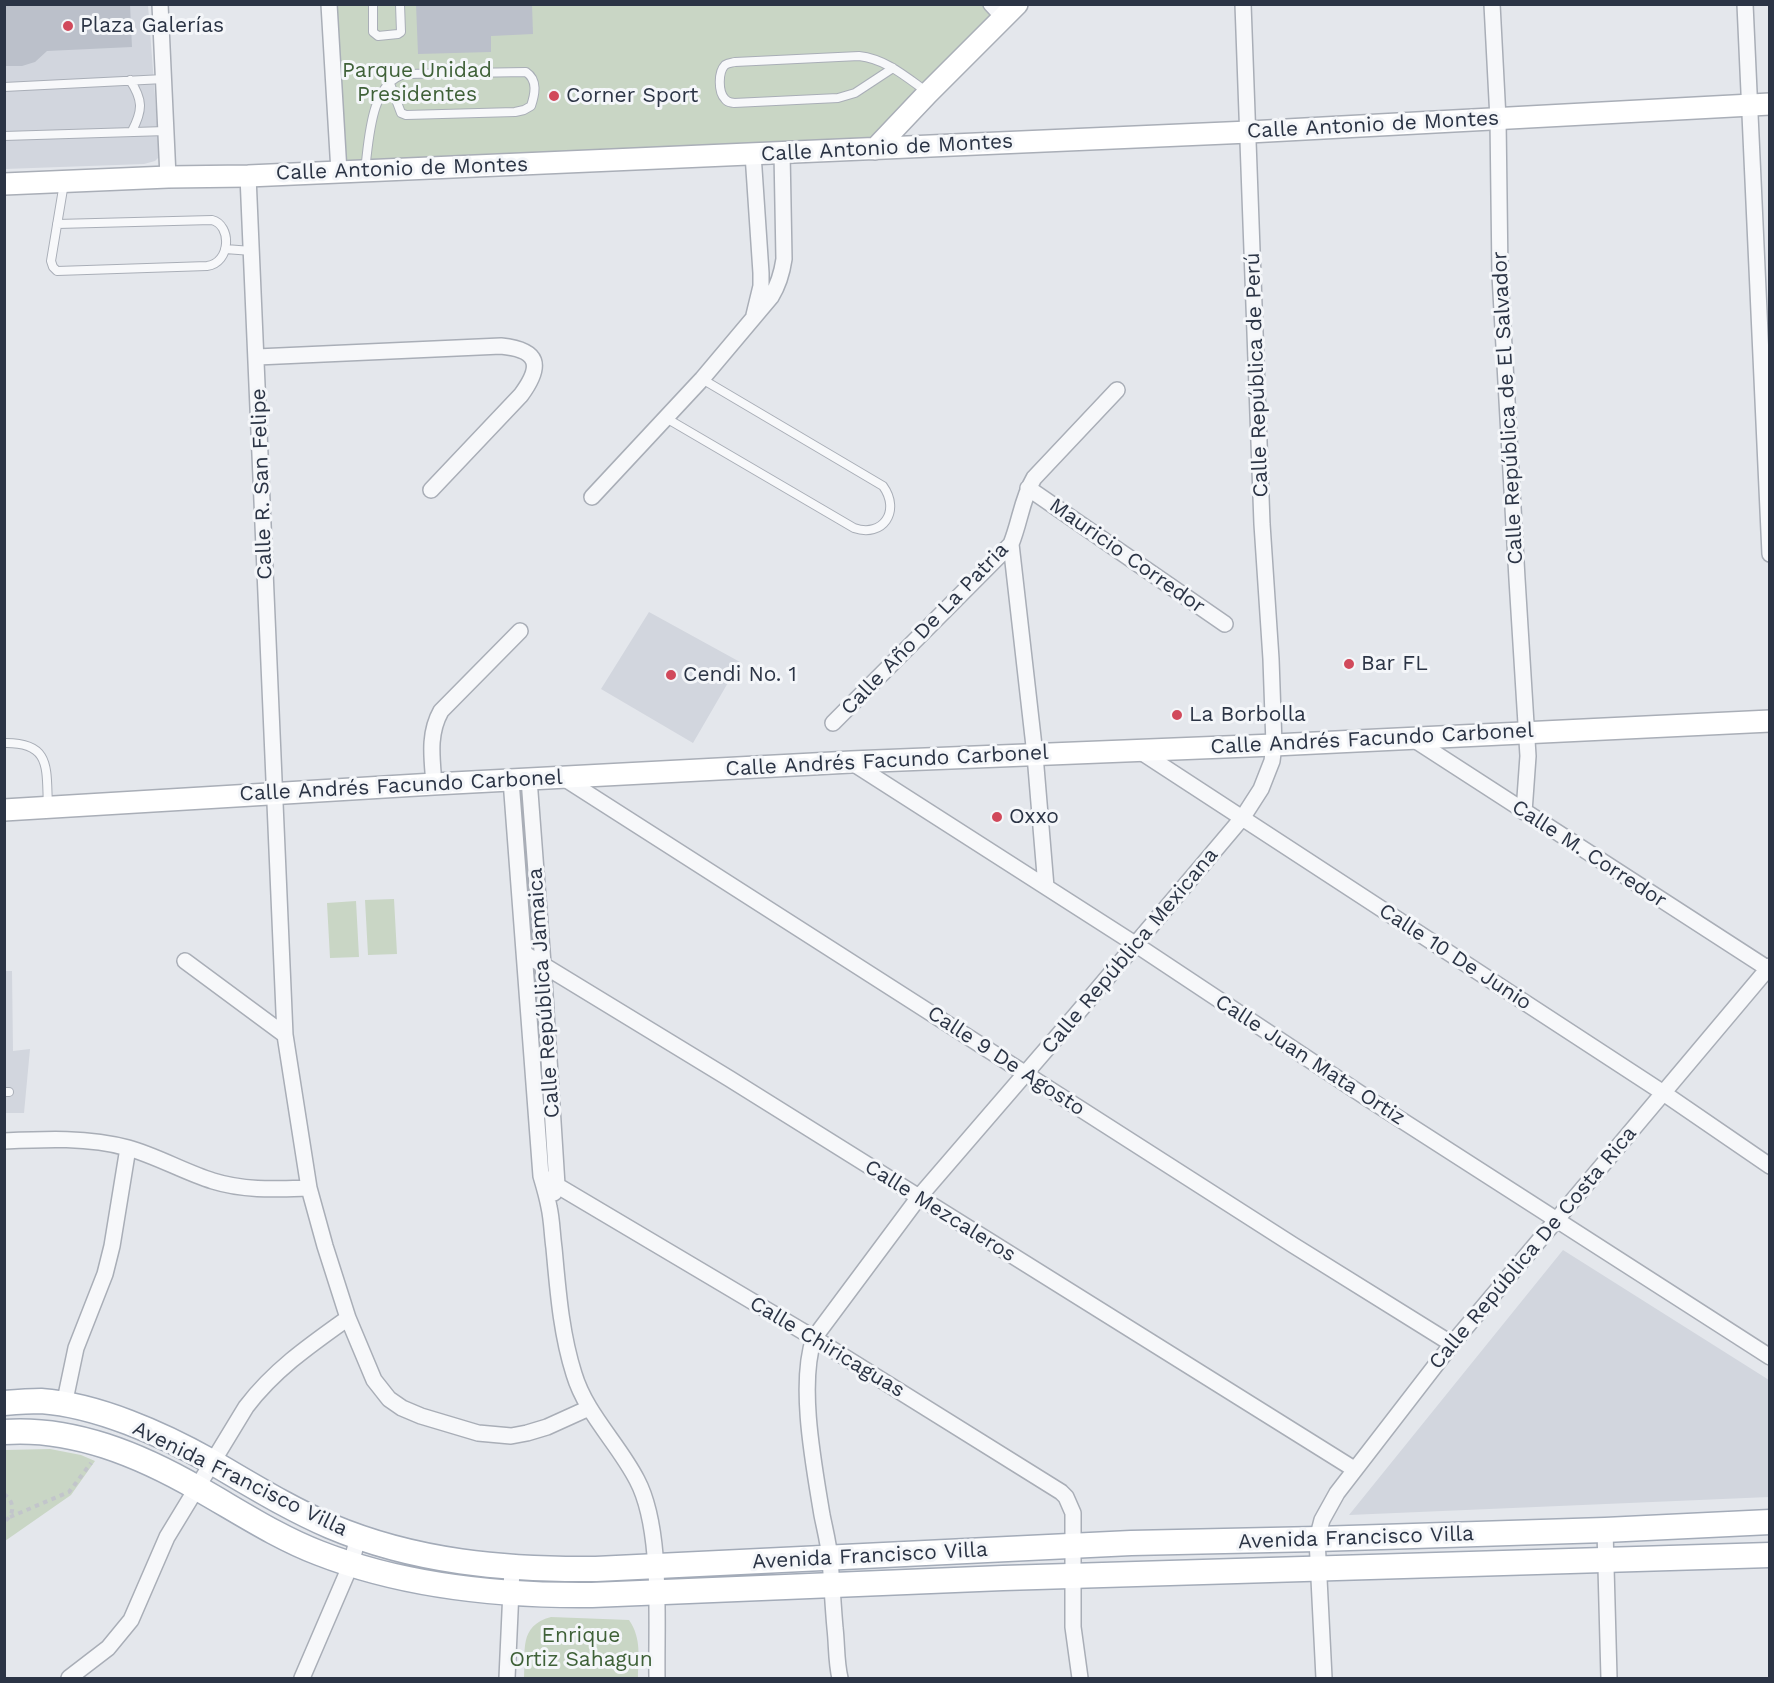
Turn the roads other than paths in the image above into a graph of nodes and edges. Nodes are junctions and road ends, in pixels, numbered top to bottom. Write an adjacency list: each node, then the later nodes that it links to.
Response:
1 (160, 4): 10 (street)
2 (329, 4): 25 (street)
3 (373, 4): 4 (lane)
4 (400, 4)
5 (1243, 4): 19 (street, Calle República de Perú)
6 (1492, 4): 16 (street, Calle República de El Salvador)
7 (1745, 4): 15 (street)
8 (1004, 9): 14 (main road)
9 (894, 68): 9 (lane); 14 (lane)
10 (164, 79): 11 (lane); 17 (street)
11 (130, 80): 13 (lane); 18 (lane)
12 (389, 81): 12 (lane); 24 (lane)
13 (4, 87)
14 (928, 93): 21 (main road)
15 (1760, 105): 16 (main road, Calle Antonio de Montes); 42 (street)
16 (1498, 119): 19 (main road, Calle Antonio de Montes); 47 (street, Calle República de El Salvador)
17 (166, 130): 18 (lane); 27 (street)
18 (132, 131): 20 (lane)
19 (1249, 132): 21 (main road, Calle Antonio de Montes); 50 (street, Calle República de Perú)
20 (4, 136)
21 (875, 149): 22 (main road, Calle Antonio de Montes)
22 (782, 152): 23 (main road, Calle Antonio de Montes); 33 (street)
23 (753, 154): 24 (main road, Calle Antonio de Montes); 33 (street)
24 (365, 171): 25 (main road, Calle Antonio de Montes)
25 (339, 172): 26 (main road, Calle Antonio de Montes)
26 (248, 176): 27 (main road, Calle Antonio de Montes); 32 (street, Calle R. San Felipe)
27 (168, 177): 28 (main road, Calle Antonio de Montes)
28 (64, 182): 29 (main road, Calle Antonio de Montes); 30 (lane)
29 (4, 184)
30 (57, 224): 31 (lane); 31 (lane)
31 (225, 249): 32 (lane)
32 (252, 251): 34 (street, Calle R. San Felipe)
33 (753, 319): 35 (street)
34 (257, 357): 39 (street); 57 (street, Calle R. San Felipe)
35 (702, 379): 37 (street); 37 (lane)
36 (1117, 390): 38 (street, Calle Año De La Patria)
37 (666, 418): 40 (street)
38 (1028, 488): 41 (street, Calle Año De La Patria); 43 (street, Mauricio Corredor)
39 (431, 490)
40 (592, 497)
41 (1011, 544): 46 (street, Calle Año De La Patria); 52 (street)
42 (1770, 554)
43 (1225, 624)
44 (520, 631): 56 (street)
45 (1770, 721): 47 (main road, Calle Andrés Facundo Carbonel)
46 (833, 723)
47 (1527, 732): 48 (main road, Calle Andrés Facundo Carbonel); 60 (street, Calle República de El Salvador)
48 (1410, 737): 50 (main road, Calle Andrés Facundo Carbonel); 60 (street, Calle M. Corredor)
49 (4, 743): 58 (lane)
50 (1274, 745): 51 (main road, Calle Andrés Facundo Carbonel); 61 (street, Calle República Mexicana)
51 (1138, 750): 52 (main road, Calle Andrés Facundo Carbonel); 61 (street, Calle 10 De Junio)
52 (1035, 754): 53 (main road, Calle Andrés Facundo Carbonel); 62 (street)
53 (851, 762): 54 (main road, Calle Andrés Facundo Carbonel); 62 (street, Calle Juan Mata Ortiz)
54 (562, 777): 55 (main road, Calle Andrés Facundo Carbonel); 69 (street, Calle 9 De Agosto)
55 (520, 779): 56 (main road, Calle Andrés Facundo Carbonel); 64 (street, Calle República Jamaica); 66 (street, Calle República Jamaica)
56 (434, 784): 57 (main road, Calle Andrés Facundo Carbonel)
57 (274, 793): 58 (main road, Calle Andrés Facundo Carbonel); 68 (street, Calle R. San Felipe)
58 (48, 807): 59 (main road, Calle Andrés Facundo Carbonel)
59 (4, 810)
60 (1524, 812): 67 (street, Calle M. Corredor)
61 (1243, 817): 63 (street, Calle República Mexicana); 70 (street, Calle 10 De Junio)
62 (1046, 887): 63 (street, Calle Juan Mata Ortiz)
63 (1135, 944): 69 (street, Calle República Mexicana); 79 (street, Calle Juan Mata Ortiz)
64 (525, 954): 66 (street, Calle Mezcaleros); 74 (street, Calle República Jamaica)
65 (185, 961): 68 (street)
66 (543, 964): 75 (street, Calle República Jamaica); 77 (street, Calle Mezcaleros)
67 (1769, 968): 70 (street, Calle República De Costa Rica)
68 (285, 1035): 76 (street, Calle R. San Felipe)
69 (1026, 1074): 77 (street, Calle República Mexicana); 82 (street, Calle 9 De Agosto)
70 (1662, 1092): 73 (street, Calle 10 De Junio); 79 (street, Calle República De Costa Rica)
71 (4, 1141): 72 (street)
72 (128, 1148): 76 (street); 85 (street)
73 (1770, 1166)
74 (541, 1176): 75 (street, Calle Chiricaguas); 78 (street, Calle República Jamaica)
75 (557, 1185): 78 (street, Calle República Jamaica); 81 (street, Calle Chiricaguas)
76 (309, 1188): 80 (street, Calle R. San Felipe)
77 (919, 1197): 81 (street, Calle República Mexicana); 89 (street, Calle Mezcaleros)
78 (549, 1207): 86 (street, Calle República Jamaica)
79 (1556, 1219): 82 (street, Calle República De Costa Rica); 83 (street, Calle Juan Mata Ortiz)
80 (348, 1318): 86 (street, Calle R. San Felipe); 88 (street)
81 (814, 1338): 95 (street, Calle Chiricaguas); 97 (street, Calle República Mexicana)
82 (1452, 1344): 89 (street, Calle República De Costa Rica)
83 (1770, 1357)
84 (4, 1403): 85 (main road, Avenida Francisco Villa)
85 (64, 1405): 88 (main road, Avenida Francisco Villa)
86 (589, 1408): 100 (street, Calle República Jamaica)
87 (4, 1432): 90 (main road, Avenida Francisco Villa)
88 (212, 1462): 90 (street); 93 (main road, Avenida Francisco Villa)
89 (1354, 1470): 94 (street, Calle República De Costa Rica)
90 (196, 1487): 99 (main road, Avenida Francisco Villa); 107 (street)
91 (1770, 1522): 92 (main road, Avenida Francisco Villa)
92 (1605, 1530): 94 (main road, Avenida Francisco Villa); 98 (street)
93 (358, 1537): 99 (street); 101 (main road, Avenida Francisco Villa)
94 (1317, 1539): 95 (main road, Avenida Francisco Villa); 102 (street, Calle República De Costa Rica)
95 (1072, 1546): 97 (main road, Avenida Francisco Villa); 103 (street, Calle Chiricaguas)
96 (1770, 1555): 98 (main road, Avenida Francisco Villa)
97 (830, 1558): 100 (main road, Avenida Francisco Villa); 104 (street, Calle República Mexicana)
98 (1606, 1561): 102 (main road, Avenida Francisco Villa); 114 (street)
99 (351, 1564): 106 (main road, Avenida Francisco Villa); 108 (street)
100 (655, 1566): 101 (main road, Avenida Francisco Villa); 105 (street, Calle República Jamaica)
101 (512, 1568): 106 (street)
102 (1317, 1568): 103 (main road, Avenida Francisco Villa); 113 (street, Calle República De Costa Rica)
103 (1072, 1576): 104 (main road, Avenida Francisco Villa); 112 (street, Calle Chiricaguas)
104 (831, 1585): 105 (main road, Avenida Francisco Villa); 111 (street, Calle República Mexicana)
105 (656, 1592): 106 (main road, Avenida Francisco Villa); 110 (street, Calle República Jamaica)
106 (512, 1593): 109 (street)
107 (69, 1678)
108 (302, 1678)
109 (507, 1678)
110 (657, 1678)
111 (840, 1678)
112 (1080, 1678)
113 (1324, 1678)
114 (1609, 1678)

